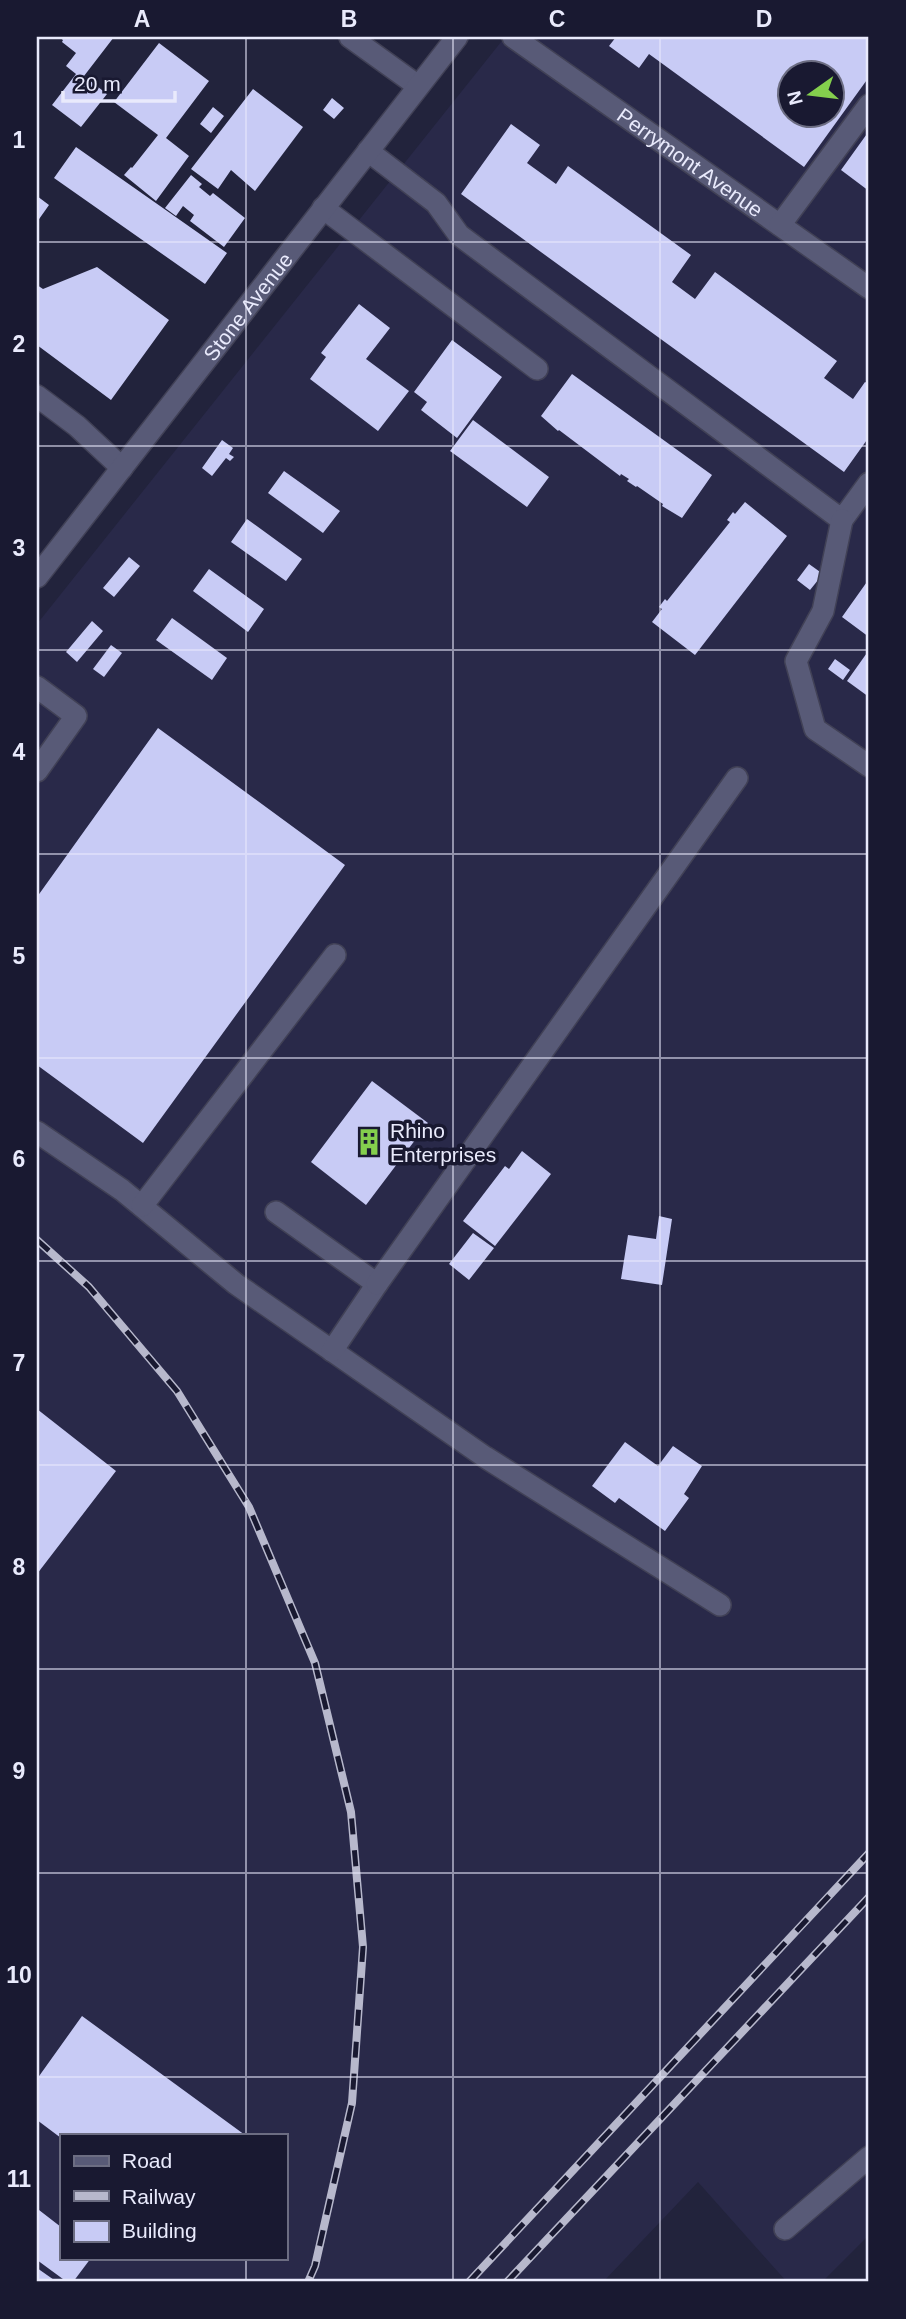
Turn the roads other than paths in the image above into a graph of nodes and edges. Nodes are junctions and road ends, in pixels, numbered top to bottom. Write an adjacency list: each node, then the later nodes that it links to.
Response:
1 (350, 37): 4 (street)
2 (457, 37): 4 (street, Stone Avenue)
3 (513, 37): 8 (street, Perrymont Avenue)
4 (418, 86): 6 (street, Stone Avenue)
5 (869, 105): 8 (street)
6 (368, 150): 7 (street, Stone Avenue); 14 (street)
7 (323, 208): 10 (street); 12 (street, Stone Avenue)
8 (780, 225): 9 (street, Perrymont Avenue)
9 (869, 288)
10 (537, 369)
11 (37, 396): 12 (street)
12 (122, 468): 15 (street, Stone Avenue)
13 (869, 483): 14 (street)
14 (842, 520): 17 (street)
15 (37, 577)
16 (37, 687): 18 (street)
17 (869, 766)
18 (37, 771)
19 (737, 778): 24 (street)
20 (335, 955): 22 (street)
21 (37, 1132): 22 (street)
22 (142, 1206): 25 (street)
23 (276, 1212): 24 (street)
24 (377, 1284): 25 (street)
25 (332, 1351): 26 (street)
26 (720, 1605)
27 (869, 2157): 28 (street)
28 (785, 2229)

